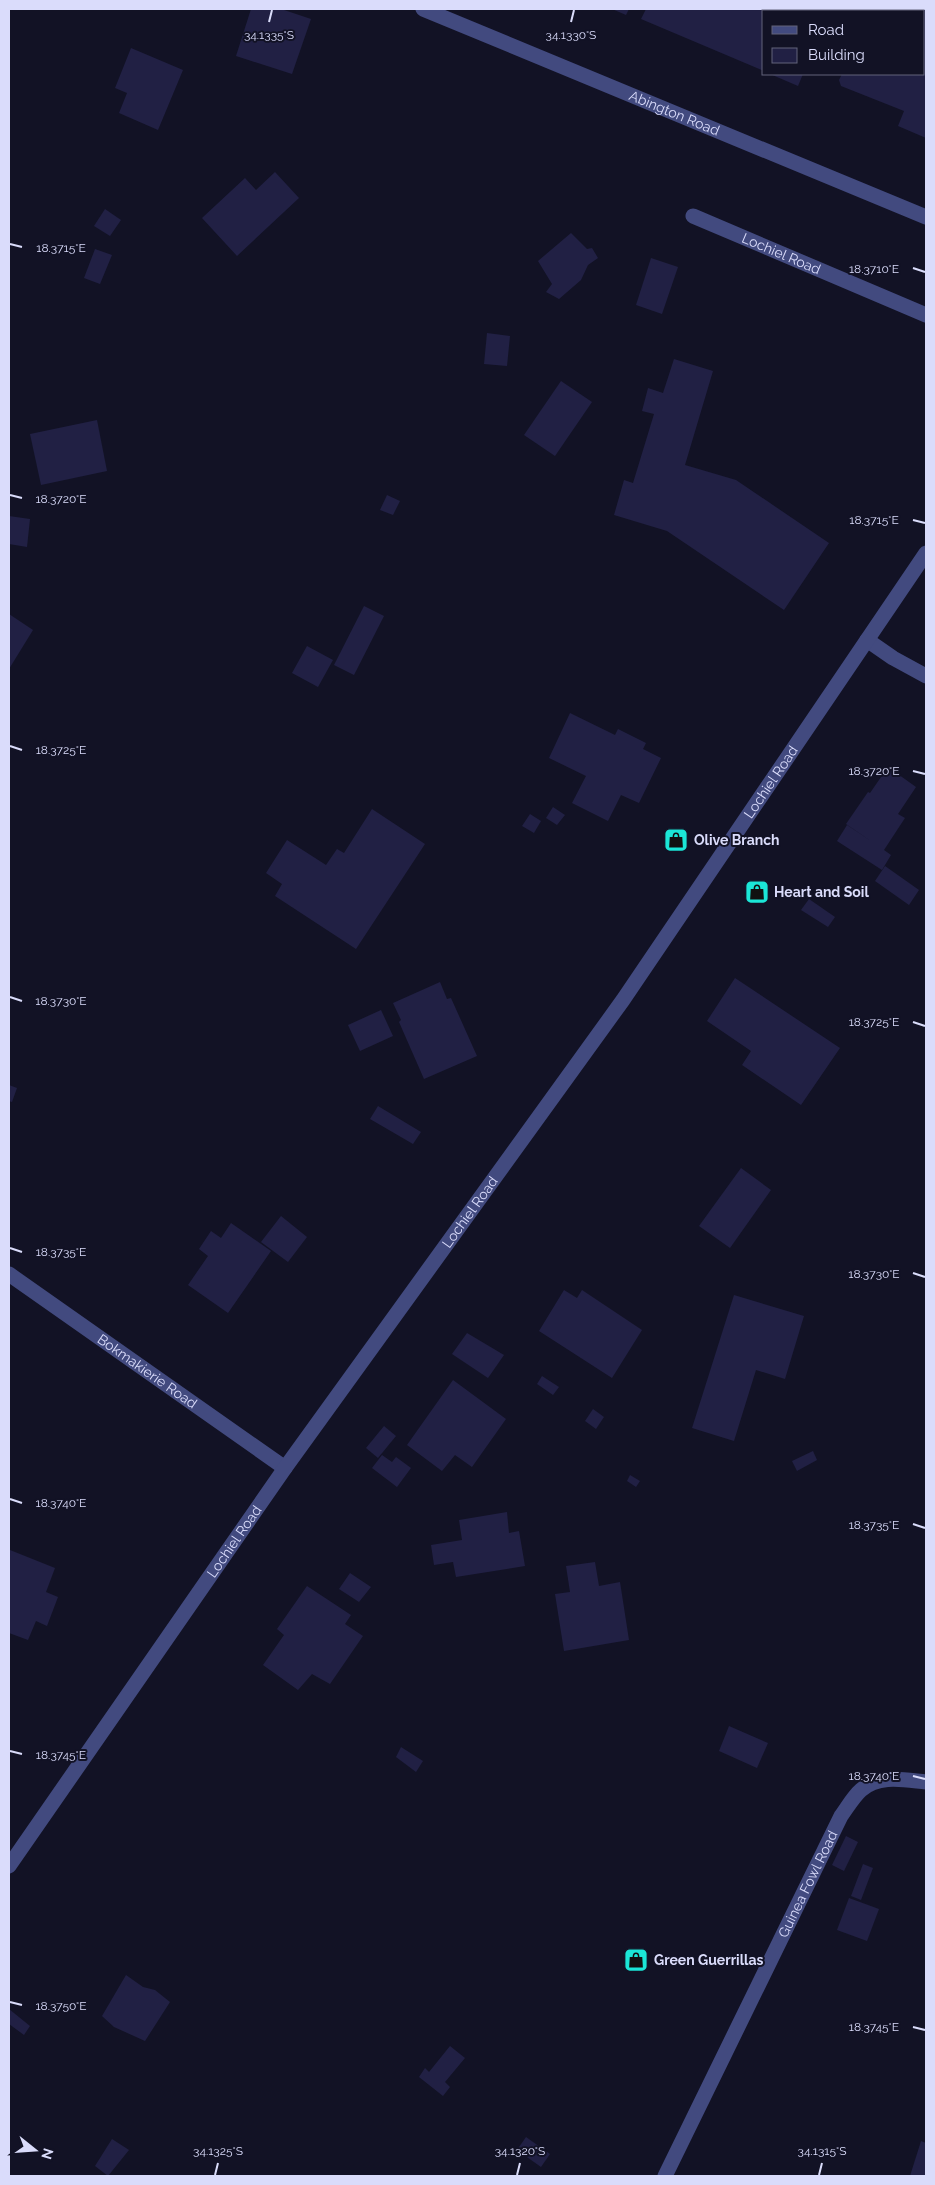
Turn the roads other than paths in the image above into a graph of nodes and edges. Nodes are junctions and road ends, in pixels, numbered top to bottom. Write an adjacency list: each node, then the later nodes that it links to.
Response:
1 (422, 9): 3 (street, Abington Road)
2 (693, 216): 4 (street, Lochiel Road)
3 (926, 217)
4 (926, 315)
5 (926, 553): 6 (street, Lochiel Road)
6 (867, 640): 7 (street); 9 (street, Lochiel Road)
7 (926, 676)
8 (9, 1274): 9 (street, Bokmakierie Road)
9 (285, 1468): 11 (street, Lochiel Road)
10 (926, 1782): 12 (street, Guinea Fowl Road)
11 (9, 1866)
12 (665, 2176)

